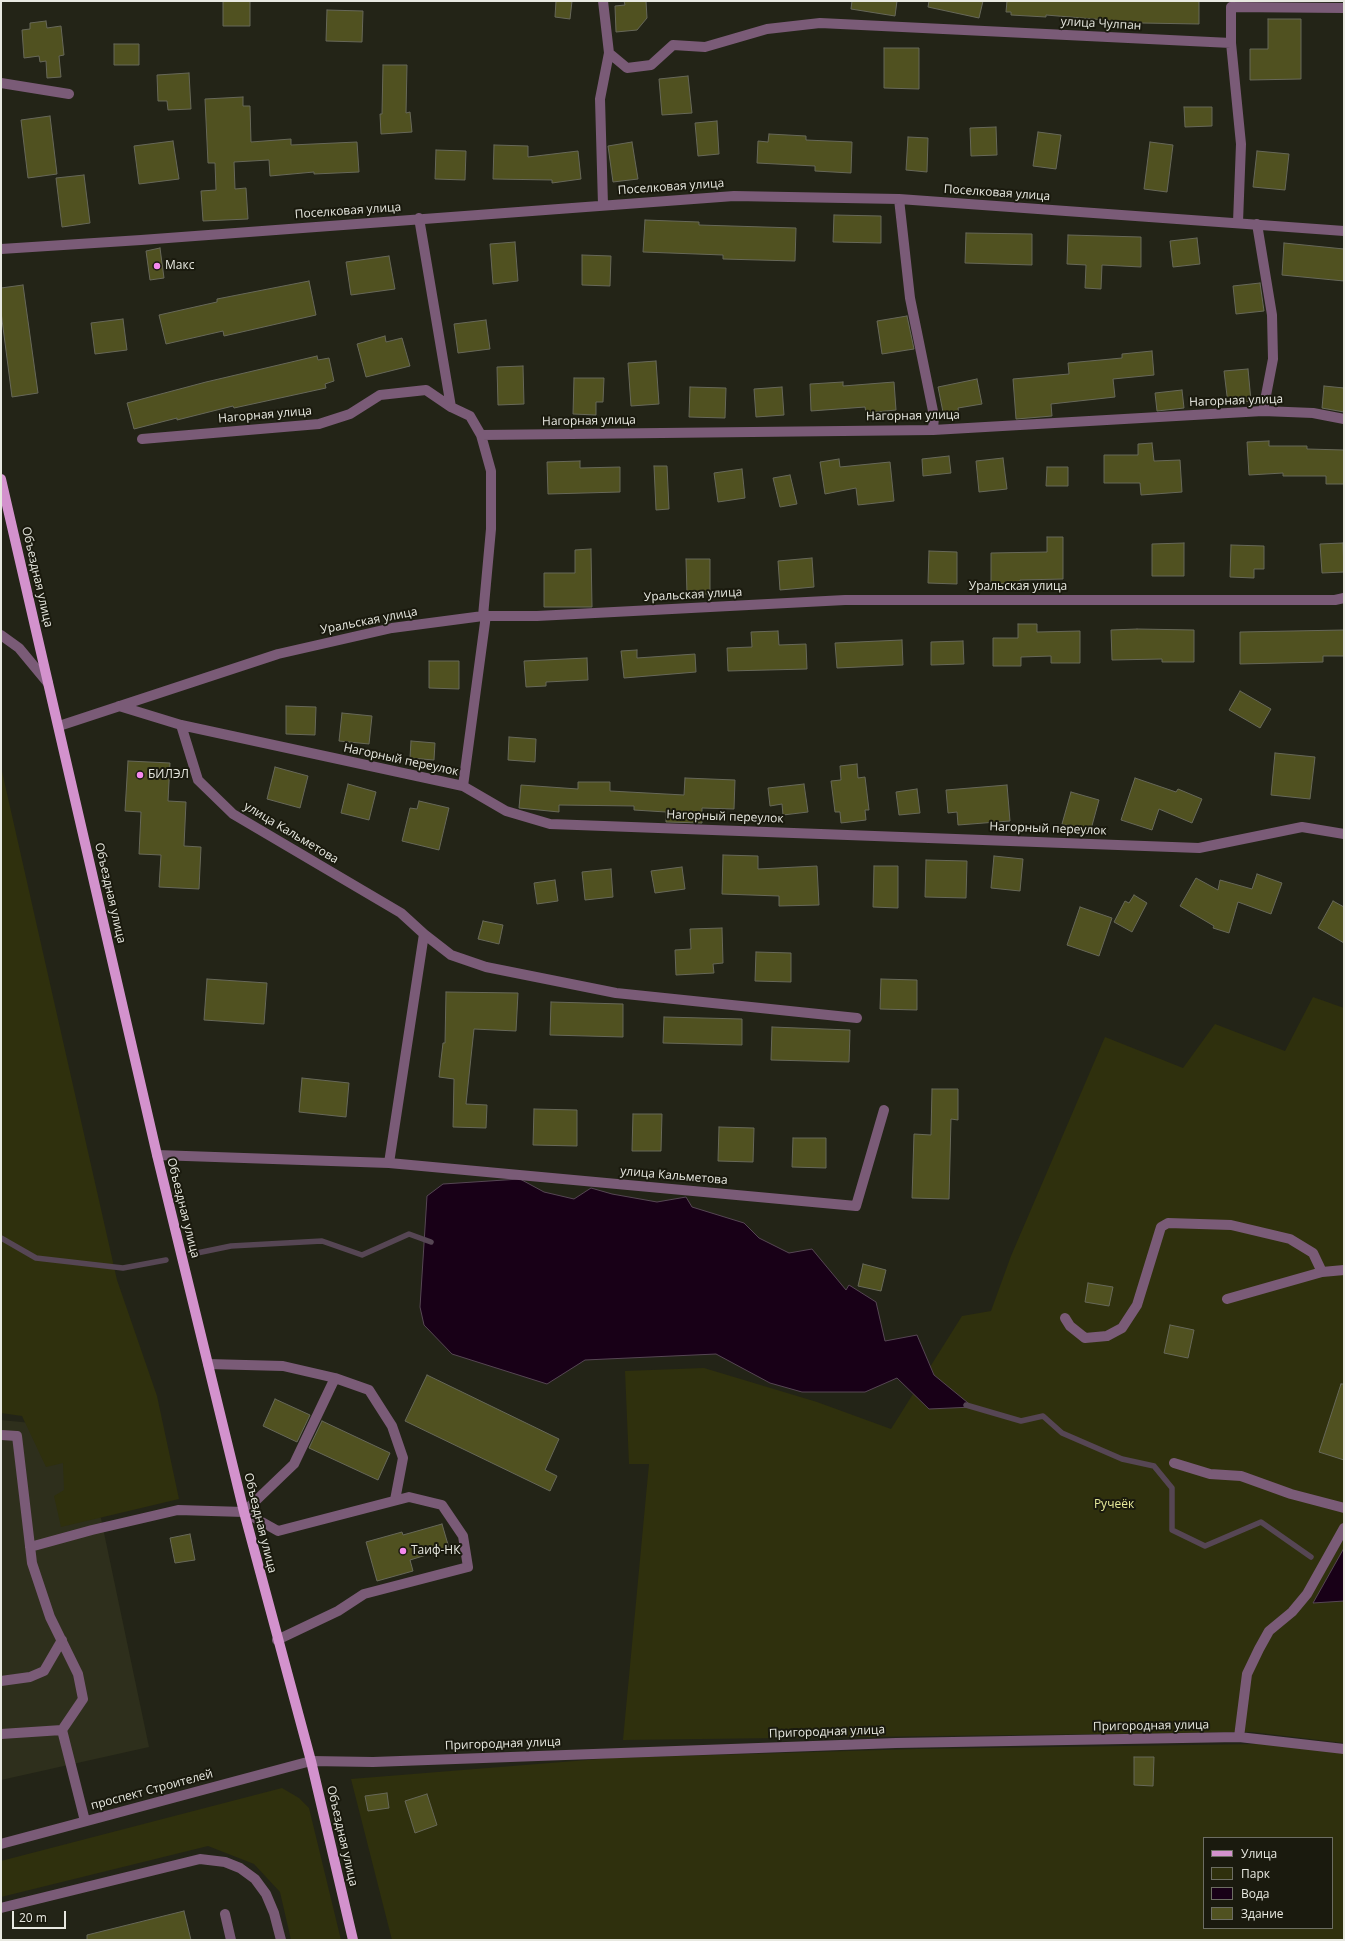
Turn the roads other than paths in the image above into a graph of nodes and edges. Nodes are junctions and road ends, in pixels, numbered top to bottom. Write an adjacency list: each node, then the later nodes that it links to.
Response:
1 (603, 1): 5 (street)
2 (1231, 4): 3 (street); 4 (street)
3 (1344, 8)
4 (1231, 43): 5 (street, улица Чулпан); 11 (street)
5 (609, 53): 9 (street)
6 (1, 83): 7 (street)
7 (69, 94)
8 (899, 199): 9 (street, Поселковая улица); 11 (street, Поселковая улица); 18 (street)
9 (603, 205): 10 (street, Поселковая улица)
10 (419, 218): 14 (street, Поселковая улица); 15 (street)
11 (1238, 222): 12 (street, Поселковая улица)
12 (1257, 224): 13 (street, Поселковая улица); 16 (street)
13 (1344, 231)
14 (1, 249)
15 (451, 407): 19 (street, Нагорная улица); 20 (street, Нагорная улица)
16 (1263, 411): 17 (street, Нагорная улица); 18 (street, Нагорная улица)
17 (1344, 419)
18 (933, 430): 19 (street, Нагорная улица)
19 (481, 435): 23 (street, Нагорная улица)
20 (142, 439)
21 (1, 479): 25 (main road, Объездная улица)
22 (1344, 598): 23 (street, Уральская улица)
23 (485, 616): 26 (street, Уральская улица); 29 (street, Нагорная улица)
24 (1, 636): 25 (street)
25 (48, 683): 28 (main road, Объездная улица)
26 (119, 706): 27 (street, Нагорный переулок); 28 (street, Уральская улица)
27 (181, 725): 29 (street, Нагорный переулок); 31 (street, улица Кальметова)
28 (58, 726): 34 (main road, Объездная улица)
29 (463, 786): 30 (street, Нагорный переулок)
30 (1344, 834)
31 (424, 934): 32 (street, улица Кальметова); 35 (street)
32 (857, 1018)
33 (884, 1110): 35 (street, улица Кальметова)
34 (157, 1155): 35 (street, улица Кальметова); 40 (main road, Объездная улица)
35 (389, 1164)
36 (1344, 1270): 37 (street)
37 (1322, 1272): 38 (street); 39 (street)
38 (1227, 1299)
39 (1065, 1318)
40 (208, 1364): 41 (street); 46 (main road, Объездная улица)
41 (335, 1378): 44 (street); 46 (street)
42 (1, 1435): 48 (street)
43 (1174, 1463): 45 (street)
44 (395, 1500): 46 (street); 50 (street)
45 (1344, 1508)
46 (244, 1512): 48 (street); 50 (main road, Объездная улица)
47 (1344, 1528): 54 (street)
48 (30, 1547): 49 (street)
49 (62, 1640): 51 (street); 52 (street)
50 (277, 1640): 56 (main road, Объездная улица)
51 (1, 1681)
52 (62, 1730): 53 (street); 57 (street)
53 (1, 1734)
54 (1239, 1737): 55 (street, Пригородная улица); 56 (street, Пригородная улица)
55 (1344, 1749)
56 (310, 1761): 57 (street, проспект Строителей); 63 (main road, Объездная улица)
57 (85, 1822): 58 (street, проспект Строителей)
58 (1, 1844)
59 (1, 1908): 62 (street)
60 (225, 1914): 61 (street)
61 (231, 1940)
62 (281, 1940)
63 (353, 1940)

